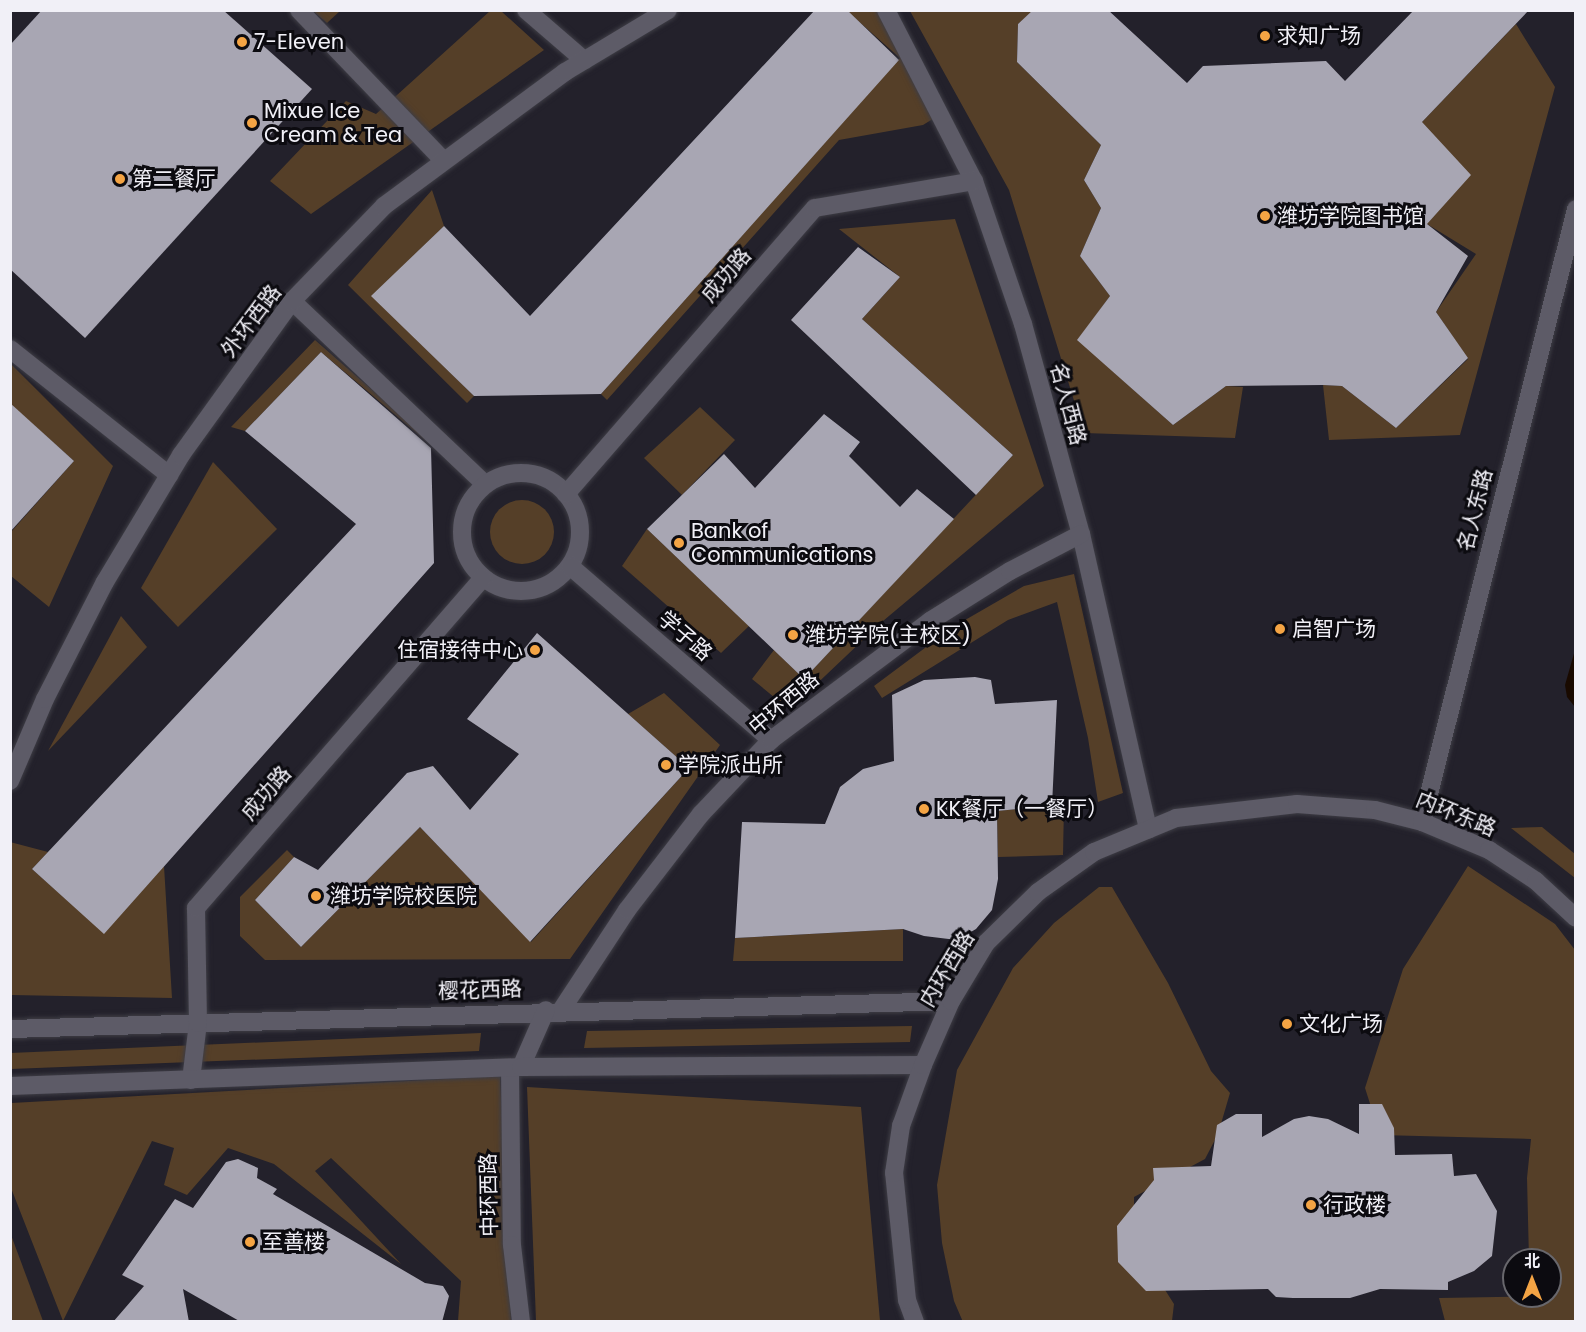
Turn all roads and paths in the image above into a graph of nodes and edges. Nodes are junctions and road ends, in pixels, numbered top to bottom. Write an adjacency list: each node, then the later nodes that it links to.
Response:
1 (299, 10): 6 (street)
2 (526, 10): 5 (street)
3 (668, 10): 5 (street, 外环西路)
4 (886, 10): 7 (street, 名人西路)
5 (584, 60): 6 (street, 外环西路)
6 (444, 161): 9 (street, 外环西路)
7 (974, 181): 13 (street, 成功路); 14 (street, 名人西路)
8 (1575, 209): 20 (street, 名人东路)
9 (292, 301): 11 (street, 外环西路); 12 (street)
10 (10, 349): 11 (street)
11 (169, 475): 18 (street, 外环西路)
12 (484, 483): 13 (street); 16 (street)
13 (566, 494): 15 (street)
14 (1081, 534): 17 (street, 中环西路); 21 (street, 名人西路)
15 (570, 566): 16 (street); 17 (street, 学子路)
16 (483, 578): 25 (street, 成功路)
17 (771, 740): 24 (street, 中环西路)
18 (10, 781)
19 (1297, 804): 20 (street, 内环东路); 21 (street, 内环西路)
20 (1422, 822): 22 (street, 内环东路)
21 (1148, 829): 23 (street, 内环西路)
22 (1575, 918)
23 (951, 1000): 24 (street, 樱花西路); 27 (street, 内环西路)
24 (554, 1010): 25 (street, 樱花西路); 28 (street, 中环西路)
25 (198, 1023): 26 (street, 樱花西路); 29 (street, 成功路)
26 (10, 1029)
27 (922, 1065): 28 (street); 32 (street, 内环西路)
28 (516, 1068): 29 (street); 31 (street, 中环西路)
29 (191, 1080): 30 (street)
30 (10, 1086)
31 (520, 1322)
32 (915, 1322)

